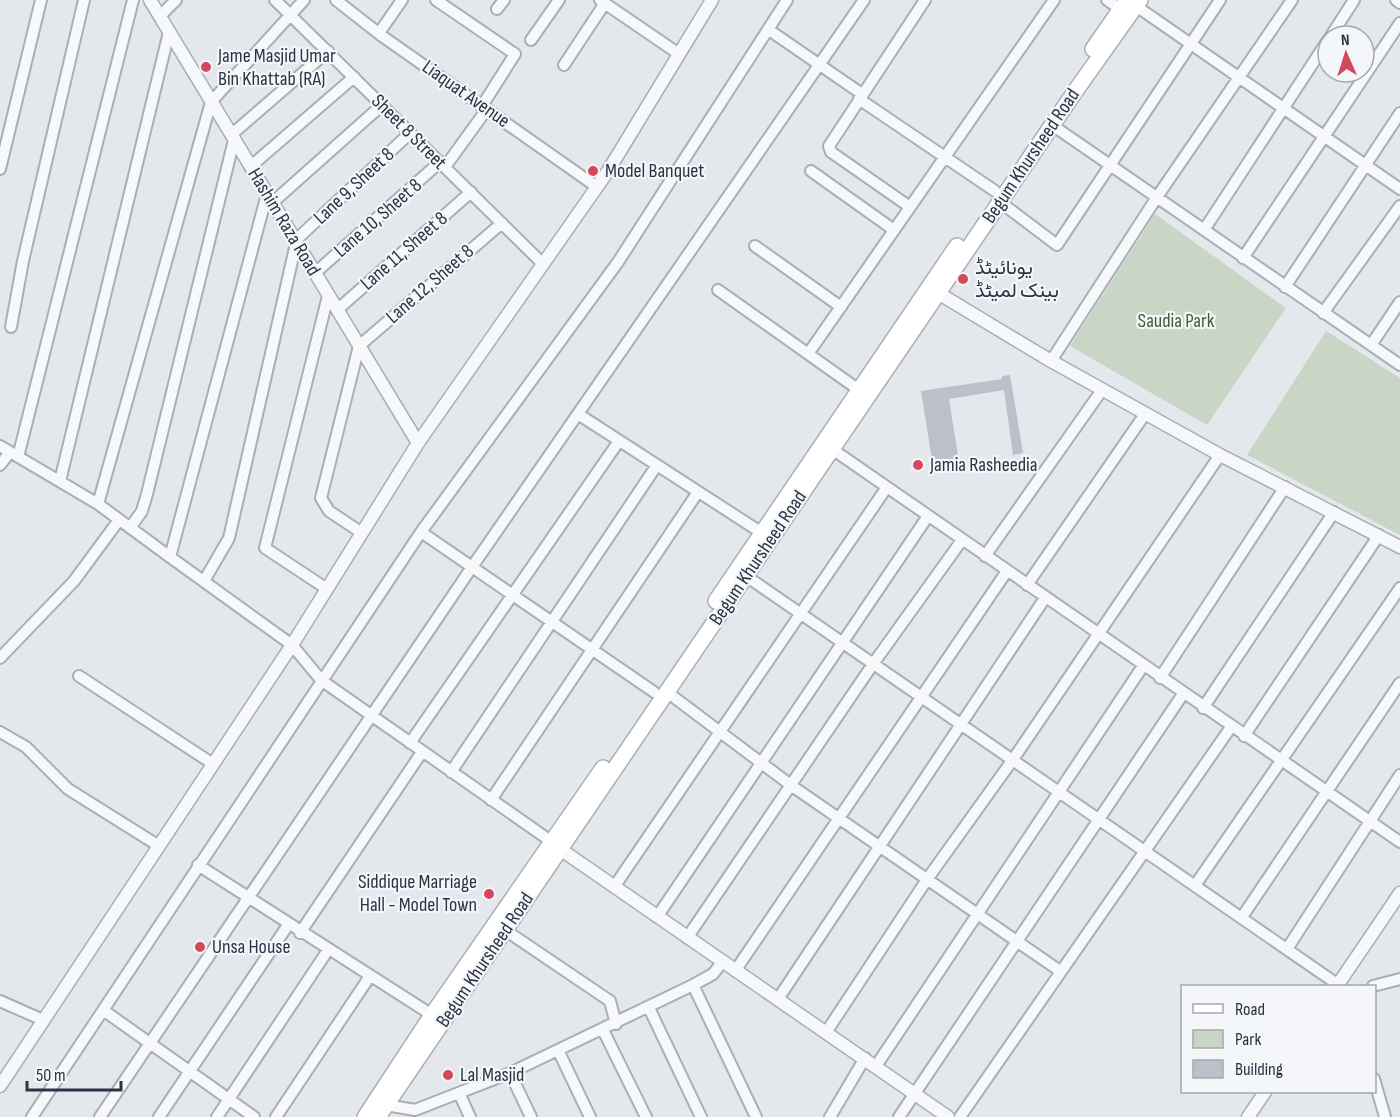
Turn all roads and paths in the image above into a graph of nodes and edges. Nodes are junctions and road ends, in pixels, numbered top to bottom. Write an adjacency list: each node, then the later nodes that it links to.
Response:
1 (41, 0): 56 (street)
2 (84, 0): 82 (street)
3 (133, 0): 96 (street)
4 (150, 0): 25 (street, Hashim Raza Road)
5 (176, 0): 25 (street)
6 (275, 0): 26 (street, Sheet 8 Street)
7 (304, 0): 26 (street)
8 (336, 0): 31 (street, Liaquat Avenue)
9 (402, 0): 31 (street)
10 (436, 0): 44 (street, Lane 10, Sheet 8)
11 (559, 0): 32 (street)
12 (712, 0): 35 (street)
13 (787, 0): 29 (street)
14 (864, 0): 37 (street)
15 (925, 0): 41 (street)
16 (1054, 0): 51 (street)
17 (1107, 0): 24 (street)
18 (1220, 0): 33 (street)
19 (1292, 0): 40 (street)
20 (1354, 0): 28 (street)
21 (1396, 0): 23 (street)
22 (602, 2): 35 (street); 38 (street)
23 (1400, 3)
24 (1131, 4): 33 (street); 47 (main road, Begum Khursheed Road); 61 (main road, Begum Khursheed Road)
25 (160, 16): 30 (street, Hashim Raza Road)
26 (292, 16): 34 (street, Sheet 8 Street); 42 (street)
27 (1400, 23): 49 (street)
28 (1339, 24)
29 (768, 30): 37 (street); 109 (street)
30 (169, 32): 42 (street, Hashim Raza Road); 100 (street)
31 (379, 33): 44 (street, Liaquat Avenue)
32 (531, 40)
33 (1191, 44): 40 (street); 53 (street)
34 (328, 51): 39 (street, Sheet 8 Street); 50 (street)
35 (679, 54): 58 (street)
36 (1316, 59): 45 (street)
37 (820, 64): 41 (street); 90 (street)
38 (564, 65)
39 (354, 77): 43 (street, Sheet 8 Street); 55 (street)
40 (1239, 77): 45 (street); 62 (street)
41 (861, 97): 51 (street); 65 (street)
42 (211, 102): 50 (street, Hashim Raza Road); 104 (street)
43 (382, 105): 48 (street, Sheet 8 Street); 63 (street)
44 (484, 107): 52 (street, Lane 10, Sheet 8); 58 (street, Liaquat Avenue)
45 (1284, 108): 49 (street); 68 (street)
46 (1400, 113): 54 (street)
47 (1052, 125): 53 (street); 61 (main road, Begum Khursheed Road)
48 (410, 133): 52 (street, Sheet 8 Street); 69 (street, Lane 9, Sheet 8)
49 (1324, 136): 54 (street); 71 (street)
50 (232, 138): 55 (street, Hashim Raza Road); 108 (street)
51 (945, 157): 61 (street); 65 (street)
52 (443, 165): 60 (street, Sheet 8 Street); 73 (street, Lane 10, Sheet 8)
53 (1110, 165): 61 (street); 62 (street)
54 (1365, 165): 59 (street); 74 (street)
55 (250, 167): 63 (street, Hashim Raza Road)
56 (0, 169)
57 (811, 171): 67 (street)
58 (597, 187): 72 (street)
59 (1400, 189)
60 (471, 192): 66 (street, Sheet 8 Street); 80 (street, Lane 11, Sheet 8)
61 (998, 196): 76 (main road, Begum Khursheed Road); 88 (main road, Begum Khursheed Road)
62 (1157, 197): 68 (street); 86 (street)
63 (269, 198): 69 (street, Hashim Raza Road); 116 (street)
64 (1400, 206): 81 (street)
65 (910, 207): 67 (street)
66 (502, 223): 72 (street, Sheet 8 Street); 84 (street, Lane 12, Sheet 8)
67 (894, 230): 79 (street)
68 (1204, 230): 71 (street)
69 (297, 239): 73 (street, Hashim Raza Road); 120 (street)
70 (755, 246): 79 (street)
71 (1243, 258): 74 (street)
72 (543, 264): 94 (street)
73 (315, 273): 77 (street, Hashim Raza Road)
74 (1285, 287): 81 (street)
75 (718, 290): 85 (street)
76 (938, 293): 86 (street); 92 (main road, Begum Khursheed Road)
77 (328, 296): 80 (street, Hashim Raza Road); 123 (street)
78 (1400, 302): 83 (street)
79 (841, 307): 85 (street)
80 (337, 310): 84 (street, Hashim Raza Road)
81 (1323, 313): 83 (street)
82 (11, 327)
83 (1371, 345): 87 (street)
84 (359, 346): 94 (street, Hashim Raza Road); 110 (street)
85 (808, 354): 88 (street)
86 (1051, 362): 89 (street)
87 (1400, 365)
88 (859, 390): 92 (main road, Begum Khursheed Road)
89 (1102, 390): 91 (street); 115 (street)
90 (578, 414): 93 (street); 117 (street)
91 (1145, 414): 97 (street); 121 (street)
92 (838, 432): 95 (main road, Begum Khursheed Road); 111 (main road, Begum Khursheed Road)
93 (619, 441): 99 (street); 124 (street)
94 (418, 442): 110 (street)
95 (832, 449): 101 (street); 119 (main road, Begum Khursheed Road)
96 (9, 452): 98 (street); 100 (street)
97 (1220, 455): 102 (street); 129 (street)
98 (0, 465)
99 (657, 465): 103 (street); 127 (street)
100 (60, 481): 104 (street)
101 (886, 487): 106 (street); 126 (street)
102 (1285, 487): 105 (street); 137 (street)
103 (698, 492): 111 (street); 132 (street)
104 (98, 504): 107 (street)
105 (1334, 512): 112 (street); 143 (street)
106 (928, 516): 113 (street); 130 (street)
107 (119, 520): 108 (street); 133 (street)
108 (130, 528): 116 (street)
109 (421, 532): 117 (street); 138 (street)
110 (362, 533): 123 (street)
111 (762, 533): 128 (main road, Begum Khursheed Road)
112 (1378, 535): 114 (street); 149 (street)
113 (962, 540): 115 (street); 134 (street)
114 (1400, 547)
115 (986, 556): 118 (street)
116 (170, 557): 120 (street)
117 (472, 567): 124 (street); 144 (street)
118 (1006, 571): 121 (street); 142 (street)
119 (746, 576): 126 (street); 128 (main road, Begum Khursheed Road)
120 (204, 582): 131 (street)
121 (1027, 585): 125 (street)
122 (1400, 588): 153 (street)
123 (327, 589): 131 (street)
124 (512, 595): 127 (street); 150 (street)
125 (1045, 598): 129 (street); 145 (street)
126 (801, 613): 130 (street); 148 (street)
127 (552, 622): 132 (street); 156 (street)
128 (701, 632): 140 (main road, Begum Khursheed Road)
129 (1097, 634): 135 (street); 152 (street)
130 (843, 643): 134 (street); 154 (street)
131 (292, 645): 138 (street); 155 (street)
132 (592, 650): 140 (street); 161 (street)
133 (0, 658)
134 (873, 664): 142 (street); 158 (street)
135 (1143, 666): 137 (street); 159 (street)
136 (79, 676): 155 (street)
137 (1161, 678): 141 (street)
138 (321, 680): 144 (street); 170 (street)
139 (1400, 683): 160 (street)
140 (660, 692): 148 (street); 167 (main road, Begum Khursheed Road)
141 (1183, 694): 143 (street); 163 (street)
142 (921, 696): 145 (street); 162 (street)
143 (1203, 708): 146 (street)
144 (371, 716): 150 (street); 175 (street)
145 (962, 723): 152 (street); 168 (street)
146 (1231, 727): 149 (street); 169 (street)
147 (0, 732): 166 (street)
148 (720, 732): 154 (street); 173 (street)
149 (1244, 736): 153 (street)
150 (410, 743): 151 (street)
151 (422, 752): 156 (street); 181 (street)
152 (1014, 758): 159 (street); 171 (street)
153 (1281, 761): 160 (street); 172 (street)
154 (761, 763): 158 (street); 177 (street)
155 (213, 764): 166 (street)
156 (451, 772): 161 (street)
157 (1400, 775): 164 (street)
158 (792, 786): 162 (street); 182 (street)
159 (1060, 790): 163 (street); 176 (street)
160 (1327, 792): 164 (street); 178 (street)
161 (491, 800): 167 (street)
162 (838, 818): 168 (street); 187 (street)
163 (1100, 818): 169 (street); 183 (street)
164 (1370, 821): 165 (street); 184 (street)
165 (1400, 842)
166 (159, 846): 200 (street)
167 (556, 846): 173 (street); 180 (main road, Begum Khursheed Road); 199 (main road, Begum Khursheed Road)
168 (880, 846): 171 (street); 195 (street)
169 (1145, 849): 172 (street); 188 (street)
170 (198, 865): 175 (street); 198 (street)
171 (928, 878): 176 (street); 203 (street)
172 (1196, 884): 178 (street)
173 (614, 887): 177 (street)
174 (1400, 893): 193 (street)
175 (248, 898): 179 (street); 204 (street)
176 (978, 913): 183 (street); 207 (street)
177 (657, 917): 182 (street)
178 (1242, 917): 184 (street)
179 (288, 925): 181 (street); 208 (street)
180 (505, 930): 201 (street); 216 (main road, Begum Khursheed Road)
181 (300, 933): 185 (street)
182 (687, 938): 186 (street)
183 (1018, 941): 188 (street); 214 (street)
184 (1287, 949): 192 (street)
185 (328, 950): 189 (street); 215 (street)
186 (722, 962): 187 (street); 191 (street)
187 (735, 970): 195 (street)
188 (1060, 971): 234 (street)
189 (370, 976): 199 (street); 223 (street)
190 (1400, 979): 194 (street)
191 (693, 985): 197 (street); 230 (street)
192 (1337, 985)
193 (1339, 985)
194 (1376, 986)
195 (778, 999): 203 (street)
196 (0, 1001): 200 (street)
197 (649, 1008): 201 (street); 229 (street)
198 (103, 1010): 204 (street); 218 (street)
199 (432, 1015): 224 (main road, Begum Khursheed Road)
200 (44, 1020): 211 (street)
201 (616, 1024): 202 (street)
202 (603, 1030): 205 (street); 228 (street)
203 (826, 1031): 206 (street)
204 (150, 1043): 208 (street); 219 (street)
205 (558, 1050): 209 (street); 227 (street)
206 (865, 1058): 207 (street); 231 (street)
207 (876, 1066): 214 (street)
208 (190, 1072): 215 (street); 220 (street)
209 (510, 1073): 212 (street); 226 (street)
210 (1376, 1084): 236 (street)
211 (0, 1086)
212 (459, 1093): 217 (street); 225 (street)
213 (1264, 1093): 235 (street)
214 (916, 1094): 232 (street); 233 (street)
215 (229, 1098): 221 (street); 222 (street)
216 (382, 1111): 217 (street)
217 (417, 1113)
218 (32, 1117)
219 (100, 1117)
220 (159, 1117)
221 (217, 1117)
222 (254, 1117)
223 (276, 1117)
224 (365, 1117)
225 (470, 1117)
226 (531, 1117)
227 (590, 1117)
228 (646, 1117)
229 (700, 1117)
230 (756, 1117)
231 (830, 1117)
232 (899, 1117)
233 (948, 1117)
234 (960, 1117)
235 (1248, 1117)
236 (1386, 1117)

